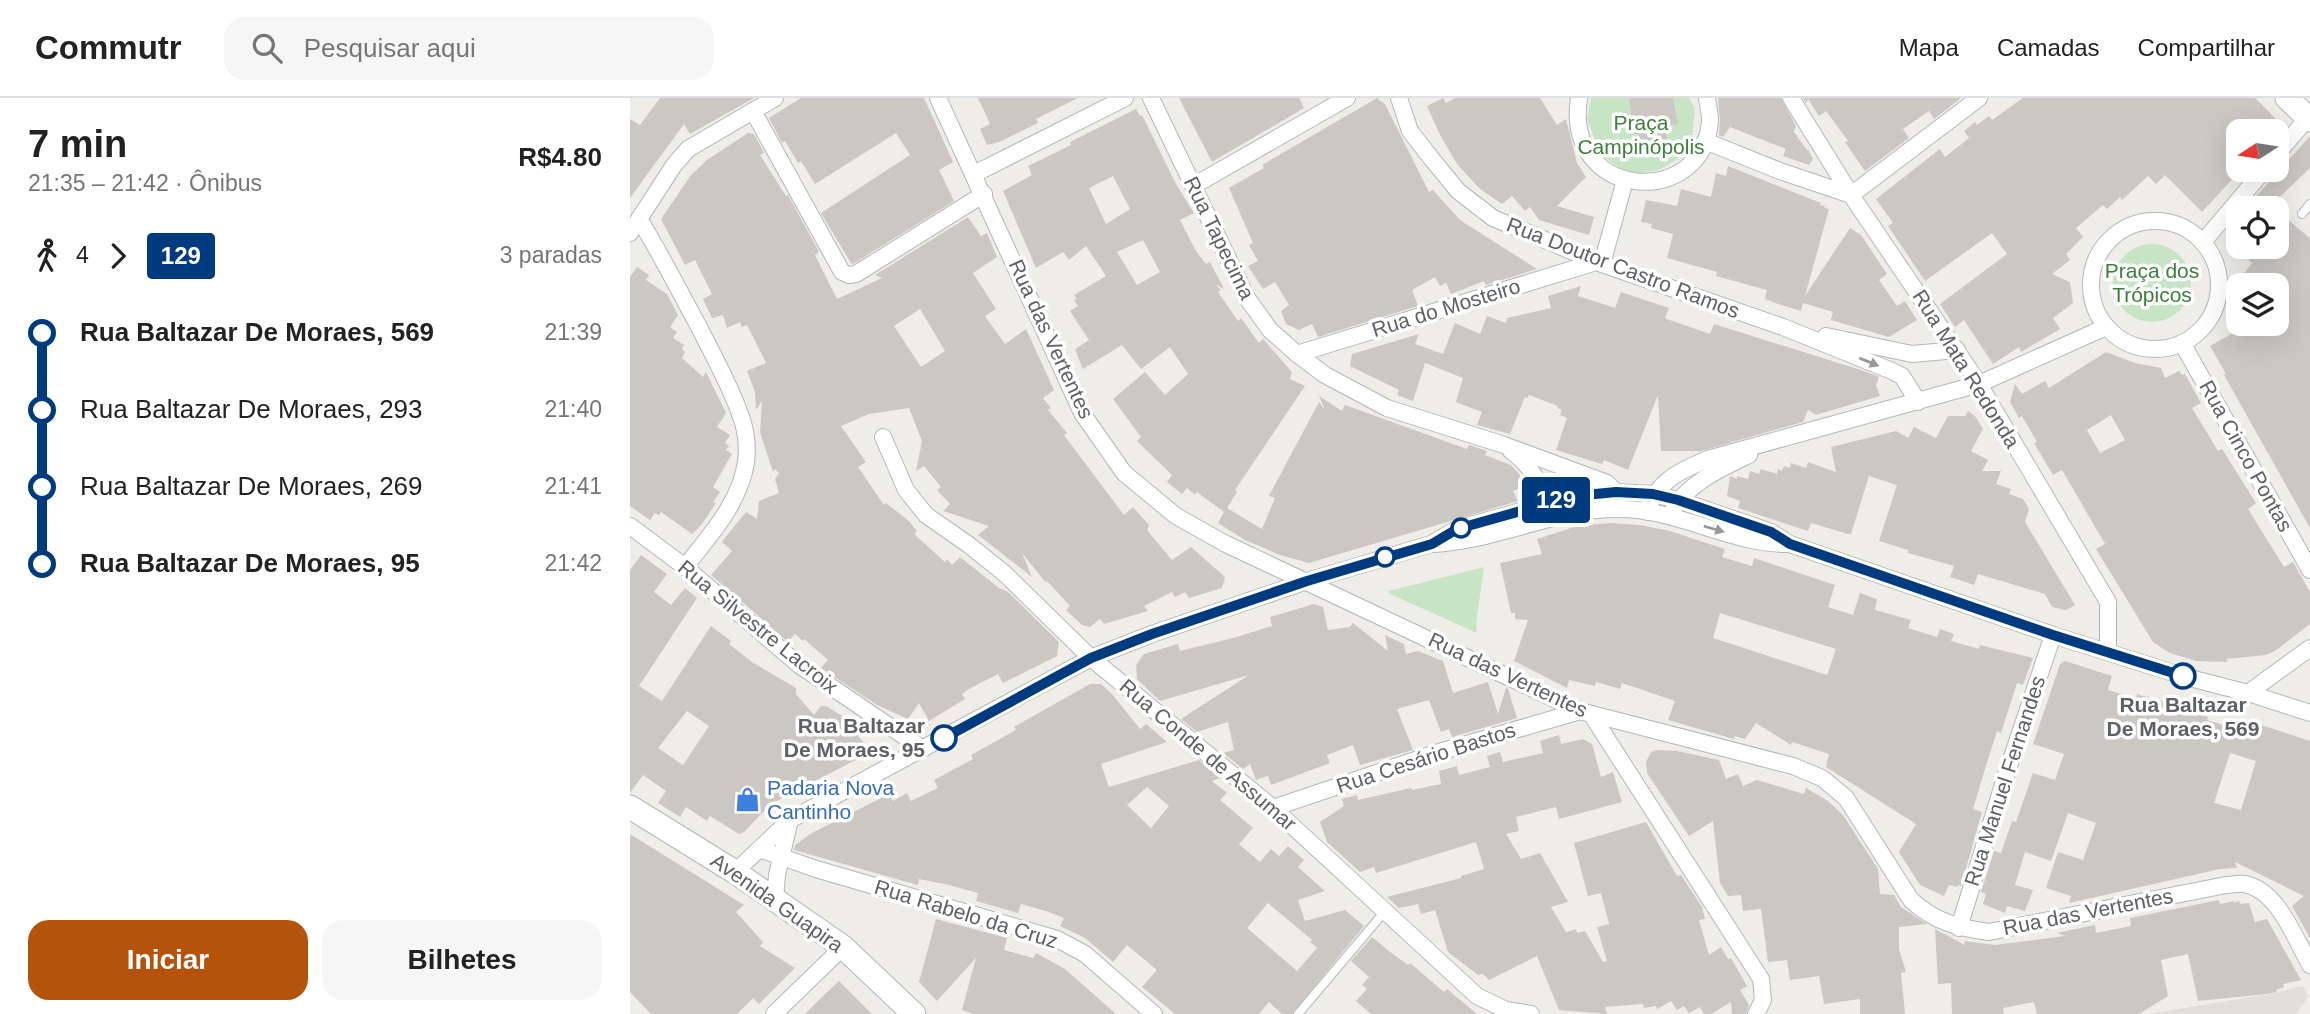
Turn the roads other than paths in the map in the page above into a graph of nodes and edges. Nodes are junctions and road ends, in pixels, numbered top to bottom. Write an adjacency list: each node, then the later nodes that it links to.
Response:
1 (938, 98): 15 (street, Rua das Vertentes)
2 (1125, 98): 15 (street)
3 (1151, 98): 18 (street, Rua Tapecima)
4 (1347, 98): 18 (street)
5 (1399, 98): 25 (street, Rua Doutor Castro Ramos)
6 (1579, 98): 16 (street)
7 (1707, 98): 14 (street)
8 (1791, 98): 20 (street, Rua Mata Redonda)
9 (1979, 98): 20 (street)
10 (2287, 98): 12 (main road)
11 (764, 102): 19 (street); 23 (street)
12 (2309, 118): 13 (street)
13 (2289, 140)
14 (1705, 141): 16 (street); 20 (street)
15 (974, 174): 19 (street, Rua das Vertentes)
16 (1625, 180): 25 (street)
17 (2254, 182): 24 (street)
18 (1193, 186): 30 (street, Rua Tapecima)
19 (984, 194): 51 (street, Rua das Vertentes)
20 (1851, 195): 29 (street, Rua Mata Redonda)
21 (2310, 204): 22 (lane)
22 (2302, 214)
23 (634, 226): 49 (street)
24 (2203, 242): 27 (street); 28 (street)
25 (1599, 263): 26 (street, Rua Doutor Castro Ramos); 30 (street, Rua do Mosteiro)
26 (1783, 327): 31 (street, Rua Doutor Castro Ramos); 32 (street, Rua Doutor Castro Ramos, one-way to 32)
27 (2106, 327): 28 (street); 33 (street)
28 (2182, 343): 50 (street, Rua Cinco Pontas)
29 (1957, 350): 31 (street, Rua Doutor Castro Ramos); 33 (street, Rua Mata Redonda)
30 (1297, 354): 37 (street, Rua Tapecima)
31 (1912, 354): 32 (street)
32 (1902, 376): 34 (street)
33 (1979, 384): 34 (street); 54 (street, Rua Mata Redonda)
34 (1918, 402): 36 (street)
35 (883, 437): 55 (street, Rua Conde de Assumar)
36 (1779, 440): 39 (street); 40 (street)
37 (1501, 444): 38 (street, Rua Tapecima); 41 (street, Rua Tapecima)
38 (1616, 492): 39 (street); 41 (street); 42 (street)
39 (1653, 494): 40 (street); 43 (street)
40 (1678, 500): 44 (street); 48 (street)
41 (1548, 502): 45 (street, Rua Tapecima); 47 (street)
42 (1618, 509): 43 (street); 45 (street)
43 (1647, 512): 44 (street)
44 (1668, 516): 48 (street, one-way to 48)
45 (1554, 518): 47 (street)
46 (630, 526): 49 (street, Rua Silvestre Lacroix)
47 (1432, 544): 51 (street)
48 (1790, 544): 52 (street)
49 (685, 567): 59 (street, Rua Silvestre Lacroix)
50 (2310, 570)
51 (1307, 581): 55 (street); 57 (street, Rua das Vertentes)
52 (2053, 635): 54 (street); 68 (street, Rua Manuel Fernandes)
53 (2310, 648): 56 (street)
54 (2108, 652): 56 (street)
55 (1091, 658): 59 (street); 61 (street, Rua Conde de Assumar)
56 (2248, 692): 58 (street)
57 (1586, 713): 61 (street, Rua Cesário Bastos); 68 (street, Rua das Vertentes); 76 (street)
58 (2310, 713)
59 (923, 749): 62 (street)
60 (630, 807): 65 (main road, Avenida Guapira)
61 (1273, 807): 67 (street, Rua Conde de Assumar)
62 (790, 820): 63 (street); 64 (street)
63 (759, 849): 64 (street, Rua Rabelo da Cruz); 65 (street)
64 (781, 857): 66 (street); 73 (street, Rua Rabelo da Cruz)
65 (735, 872): 66 (main road, Avenida Guapira)
66 (775, 899): 69 (main road, Avenida Guapira)
67 (1386, 911): 74 (lane); 75 (street, Rua Conde de Assumar)
68 (1959, 928): 70 (street, Rua das Vertentes)
69 (843, 947): 71 (street); 72 (main road, Avenida Guapira)
70 (2310, 965)
71 (774, 1014)
72 (914, 1014)
73 (1154, 1014)
74 (1298, 1014)
75 (1531, 1014)
76 (1756, 1014)

